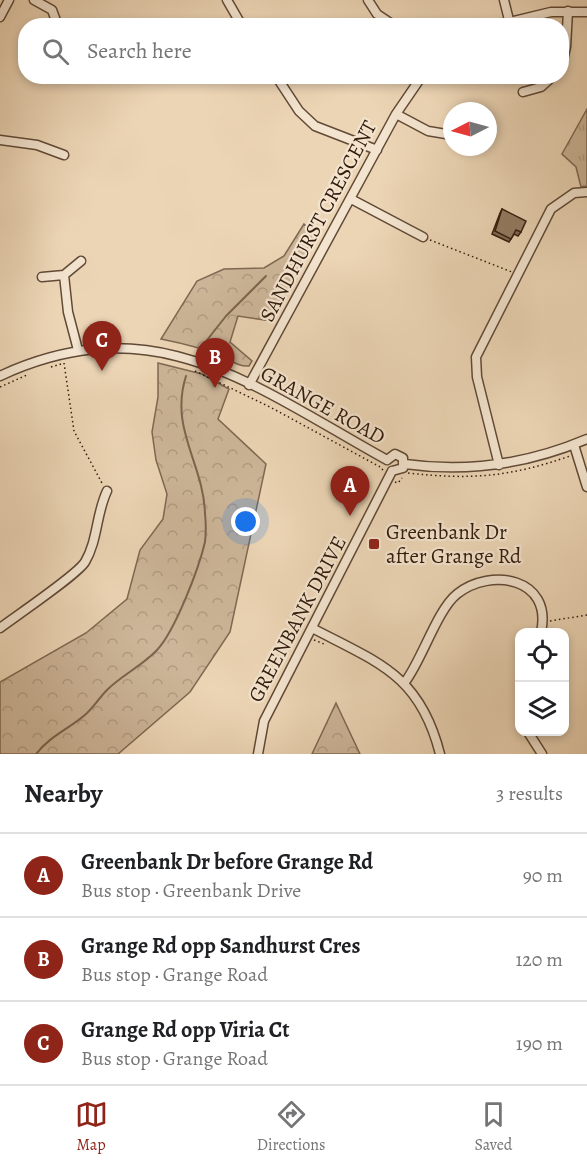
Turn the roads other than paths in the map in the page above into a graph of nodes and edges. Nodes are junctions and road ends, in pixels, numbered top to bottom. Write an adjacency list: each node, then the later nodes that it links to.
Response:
1 (9, 0): 8 (street)
2 (34, 0): 9 (street)
3 (227, 0): 10 (street)
4 (368, 0): 11 (street)
5 (504, 0): 12 (street)
6 (568, 11): 7 (street); 13 (street); 14 (street)
7 (587, 12)
8 (0, 17)
9 (55, 18)
10 (237, 18)
11 (383, 18)
12 (508, 18)
13 (522, 18)
14 (568, 18)
15 (281, 84): 22 (street)
16 (417, 84): 19 (street, SANDHURST CRESCENT)
17 (544, 84): 18 (street)
18 (523, 92)
19 (396, 114): 20 (street); 22 (street, SANDHURST CRESCENT)
20 (443, 134)
21 (0, 140): 23 (street)
22 (377, 150): 25 (street, SANDHURST CRESCENT)
23 (64, 155)
24 (587, 192): 37 (street)
25 (351, 199): 26 (street); 32 (street, SANDHURST CRESCENT)
26 (423, 237)
27 (81, 261): 28 (street)
28 (64, 275): 29 (street); 30 (street)
29 (42, 277)
30 (78, 350): 31 (street, GRANGE ROAD); 32 (street, GRANGE ROAD)
31 (0, 376)
32 (249, 385): 35 (street, GRANGE ROAD)
33 (587, 439): 34 (street, GRANGE ROAD)
34 (575, 449): 37 (street, GRANGE ROAD); 39 (street)
35 (387, 460): 36 (street); 38 (street)
36 (405, 464): 37 (street, GRANGE ROAD); 38 (street)
37 (499, 465)
38 (391, 475): 42 (street, GREENBANK DRIVE)
39 (587, 487)
40 (107, 491): 41 (street)
41 (0, 628)
42 (312, 628): 44 (street); 46 (street, GREENBANK DRIVE)
43 (542, 628): 44 (street)
44 (405, 682): 47 (street)
45 (531, 736): 48 (street)
46 (258, 754)
47 (440, 754)
48 (542, 754)

